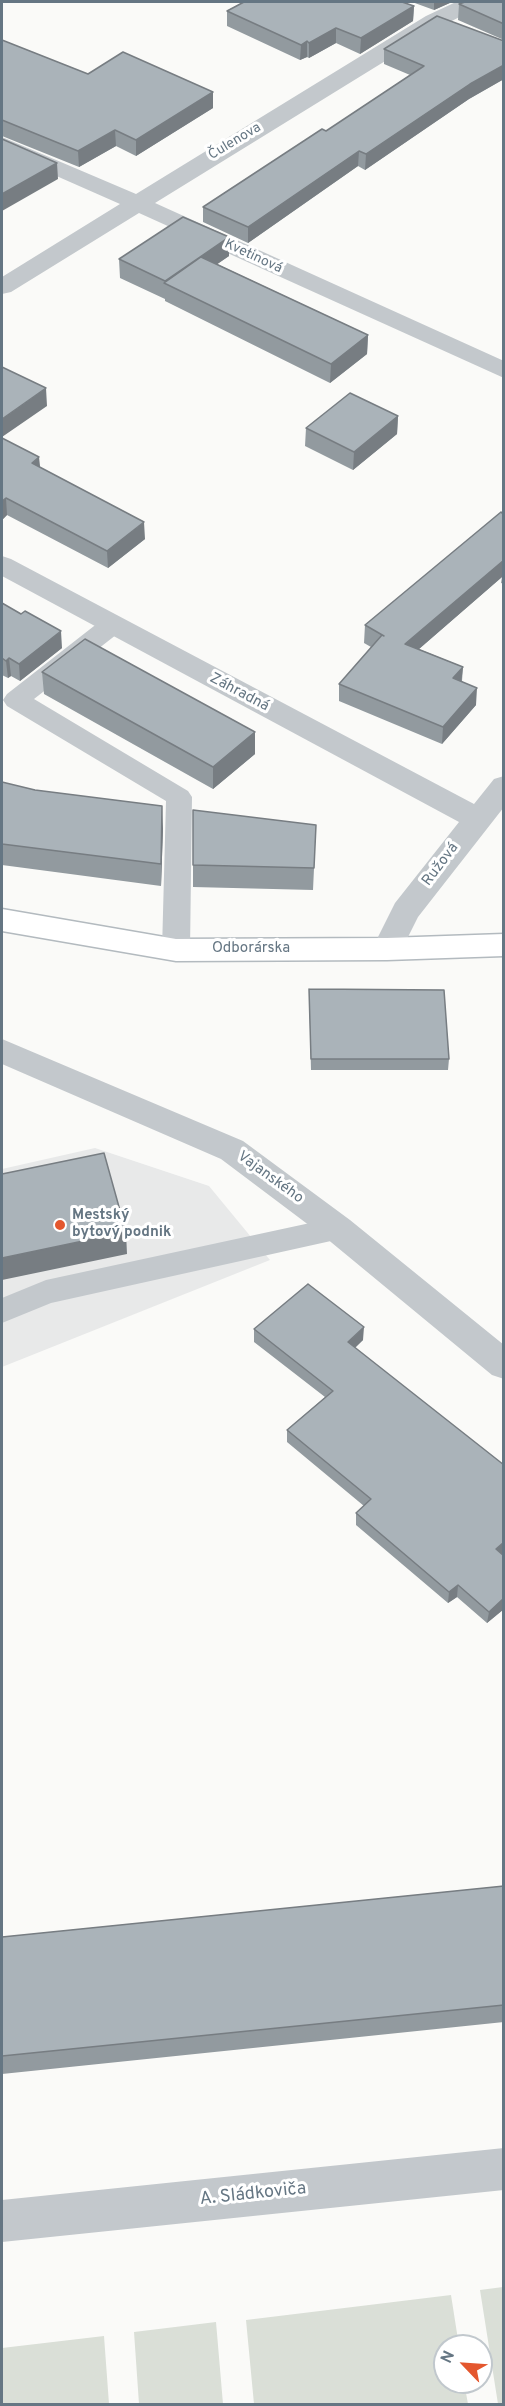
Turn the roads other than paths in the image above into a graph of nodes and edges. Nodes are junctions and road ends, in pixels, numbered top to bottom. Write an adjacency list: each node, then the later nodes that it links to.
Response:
1 (471, 2): 3 (street, Čulenova)
2 (409, 10): 3 (street)
3 (434, 21): 4 (street); 6 (street, Čulenova)
4 (461, 32)
5 (2, 144): 6 (street, Kvetinová)
6 (137, 203): 7 (street, Čulenova); 8 (street, Kvetinová)
7 (2, 287)
8 (504, 371)
9 (2, 565): 10 (street, Záhradná)
10 (112, 625): 12 (street, Záhradná); 16 (lane)
11 (504, 786): 12 (street, Ružová)
12 (477, 819): 15 (street, Ružová)
13 (2, 920): 16 (main road, Odborárska)
14 (504, 945): 15 (main road, Odborárska)
15 (387, 949): 16 (main road, Odborárska)
16 (176, 950)
17 (2, 1051): 18 (street, Vajanského)
18 (338, 1229): 19 (lane); 20 (street, Vajanského)
19 (2, 1311)
20 (504, 1365)
21 (504, 2169): 22 (street, A. Sládkoviča)
22 (2, 2221)

